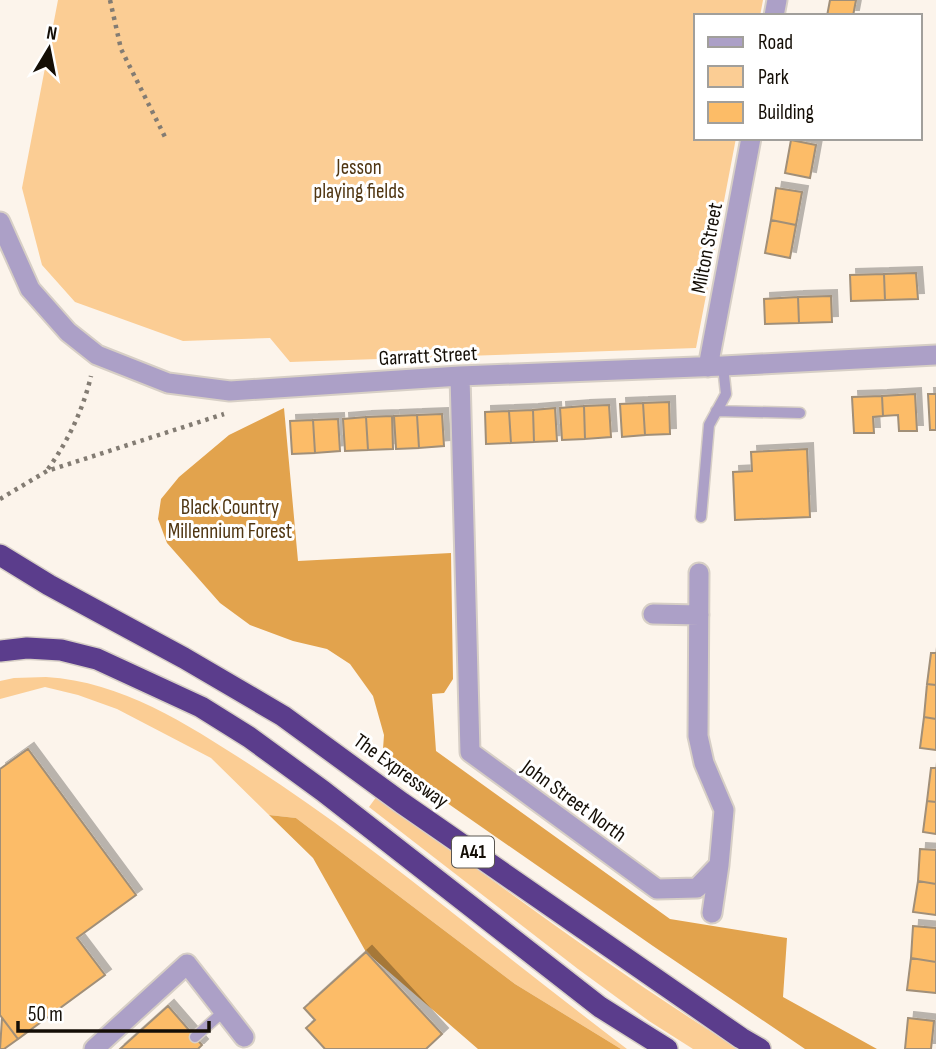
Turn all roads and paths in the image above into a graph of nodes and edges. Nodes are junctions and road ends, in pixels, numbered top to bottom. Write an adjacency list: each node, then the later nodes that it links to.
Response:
1 (110, 0): 2 (path)
2 (165, 137)
3 (751, 140): 7 (street, Milton Street)
4 (0, 222): 5 (street, Garratt Street)
5 (97, 355): 8 (street, Garratt Street); 12 (path)
6 (936, 355): 7 (street, Garratt Street)
7 (715, 366): 8 (street, Garratt Street); 10 (lane)
8 (460, 376): 20 (street, John Street North)
9 (233, 411): 12 (path)
10 (716, 411): 11 (lane); 14 (lane)
11 (800, 413)
12 (47, 471): 13 (path)
13 (0, 499)
14 (701, 517)
15 (0, 555): 27 (highway, The Expressway / A41)
16 (699, 573): 18 (street)
17 (653, 614): 18 (street)
18 (699, 615): 20 (street)
19 (0, 651): 26 (highway, A41)
20 (719, 865): 21 (street)
21 (712, 913)
22 (224, 1011): 23 (lane); 24 (street); 25 (street)
23 (195, 1037)
24 (244, 1037)
25 (94, 1049)
26 (667, 1049)
27 (760, 1049)

